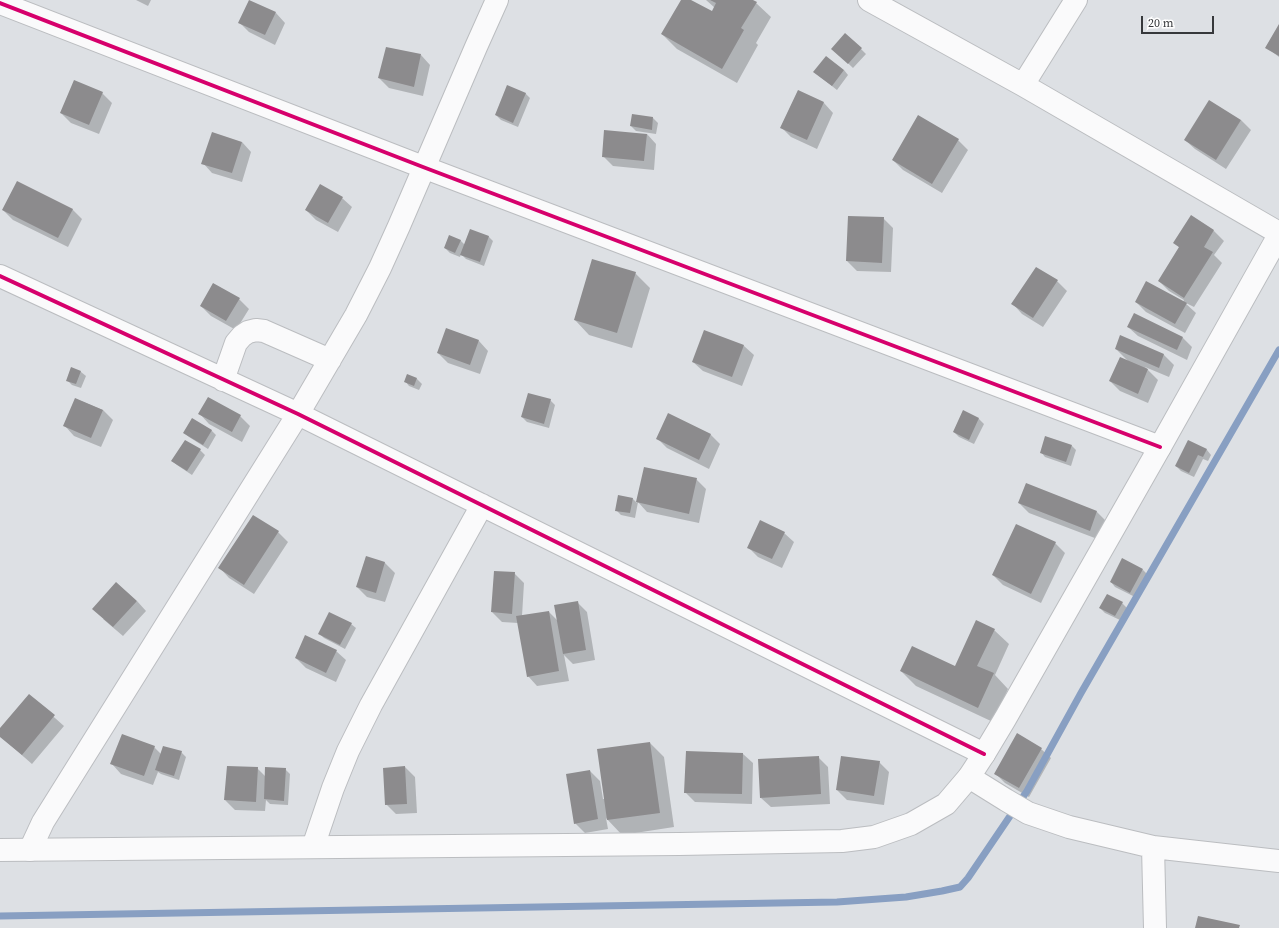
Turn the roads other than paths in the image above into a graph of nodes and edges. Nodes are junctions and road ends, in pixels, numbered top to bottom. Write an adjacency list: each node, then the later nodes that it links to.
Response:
1 (497, 0): 6 (street)
2 (869, 0): 5 (street)
3 (1076, 0): 5 (street)
4 (0, 3): 6 (street)
5 (1023, 85): 7 (street)
6 (423, 167): 9 (street); 12 (street)
7 (1279, 234): 12 (street)
8 (0, 276): 10 (street)
9 (330, 360): 10 (street); 11 (street)
10 (223, 380): 11 (street)
11 (298, 414): 13 (street); 19 (street)
12 (1160, 447): 14 (street)
13 (482, 504): 14 (street); 16 (street)
14 (984, 754): 15 (street)
15 (969, 777): 16 (street); 17 (street)
16 (313, 847): 19 (street)
17 (1152, 847): 20 (street); 21 (street)
18 (0, 850): 19 (street)
19 (30, 850)
20 (1279, 861)
21 (1155, 928)

